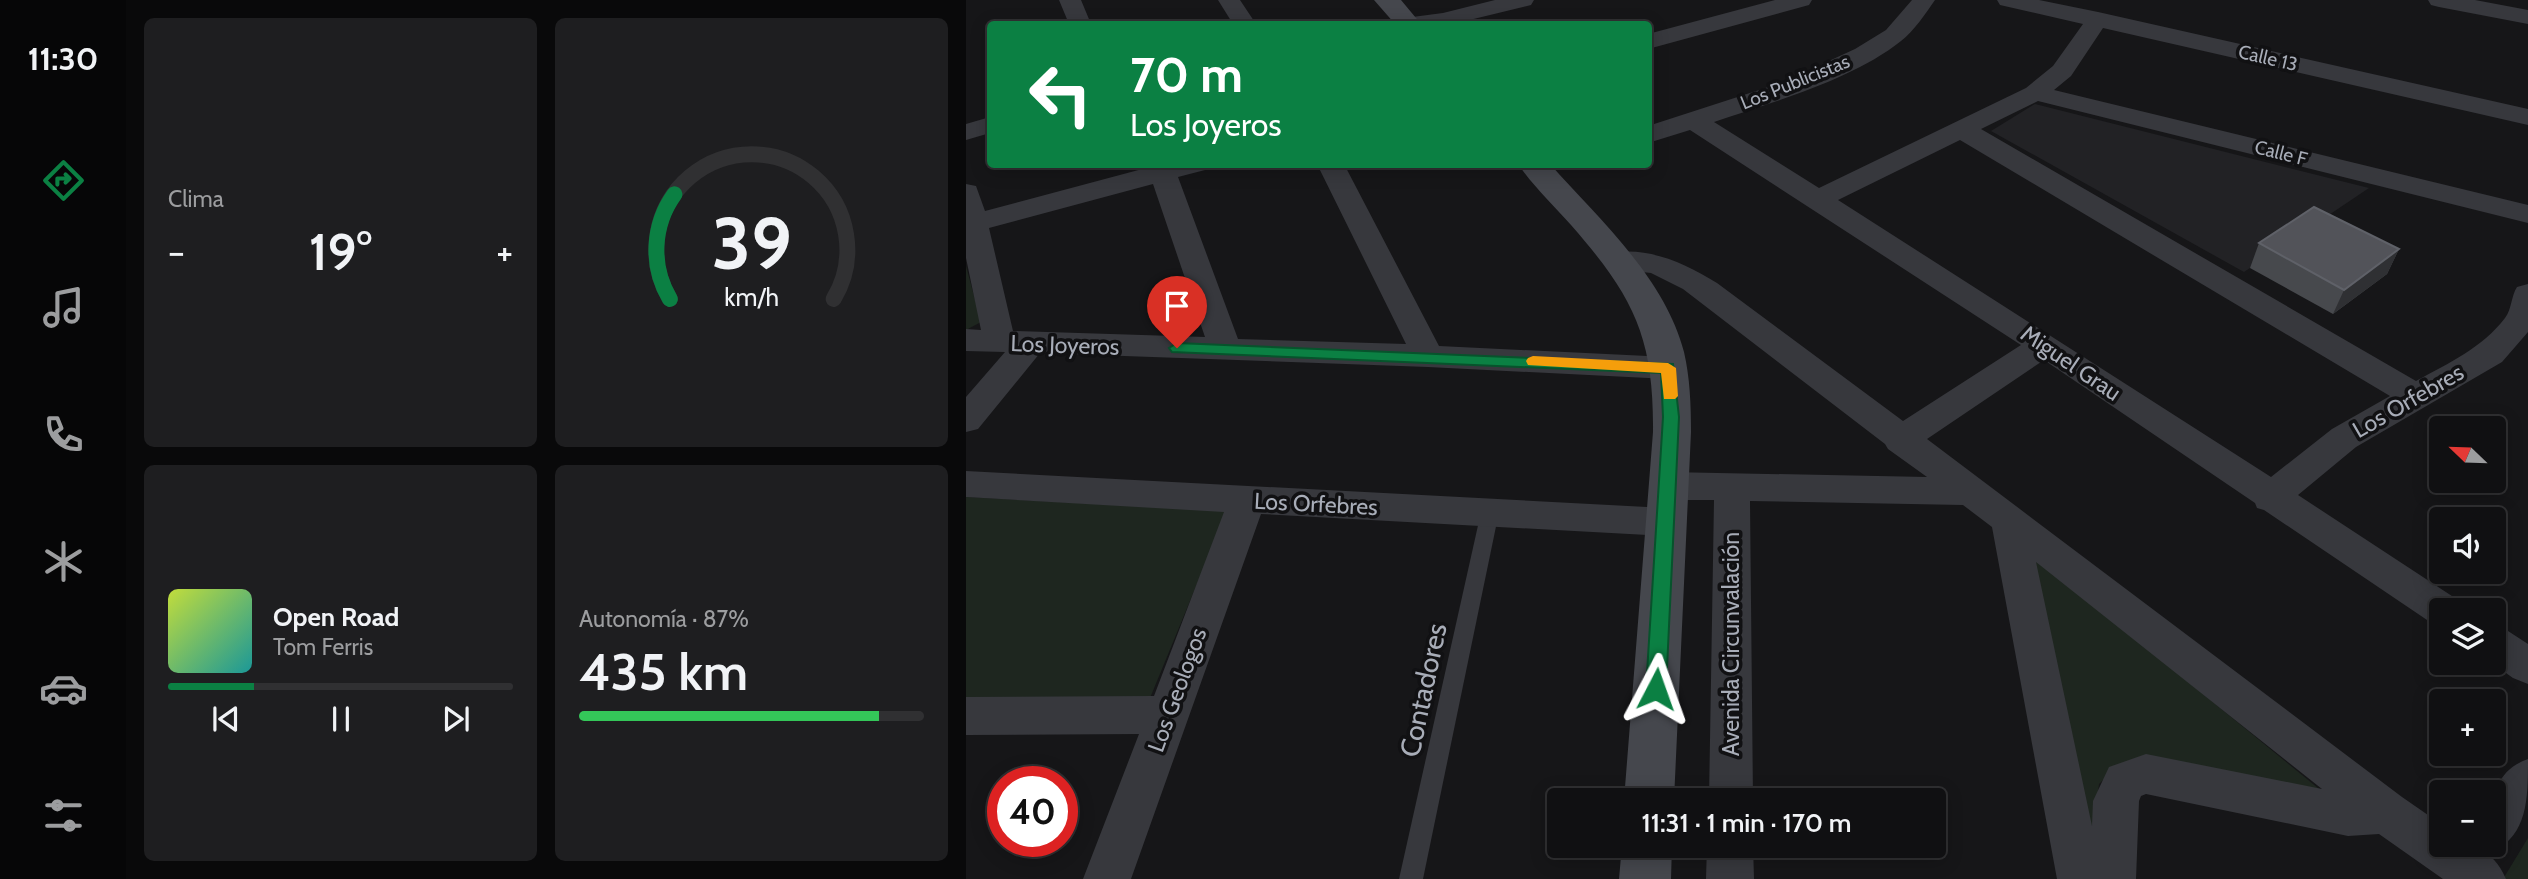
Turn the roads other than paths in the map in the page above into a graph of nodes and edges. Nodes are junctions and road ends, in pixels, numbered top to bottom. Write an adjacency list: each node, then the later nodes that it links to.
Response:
1 (1070, 0): 11 (street)
2 (1229, 0): 12 (street)
3 (1387, 0): 13 (street)
4 (1522, 0): 14 (street)
5 (1801, 0): 15 (street)
6 (1924, 0): 18 (street, Los Publicistas)
7 (2008, 0): 10 (street, Calle 13)
8 (2439, 0): 9 (street)
9 (2528, 17)
10 (2098, 19): 16 (street); 17 (street, Calle 13)
11 (1079, 21)
12 (1242, 21)
13 (1404, 21)
14 (1434, 21)
15 (1652, 41)
16 (2035, 93): 20 (street); 29 (street, Calle F)
17 (2528, 117)
18 (1695, 121): 22 (street, Los Publicistas); 28 (street, Miguel Grau)
19 (987, 126): 21 (street)
20 (1963, 130): 28 (street); 39 (street)
21 (966, 132)
22 (1652, 134)
23 (1181, 168): 26 (street)
24 (1332, 168): 37 (street)
25 (1545, 168): 31 (street)
26 (1163, 173): 30 (street); 36 (street)
27 (966, 192): 30 (street)
28 (1818, 199): 35 (street, Miguel Grau)
29 (2528, 214)
30 (971, 224): 34 (street)
31 (1618, 261): 38 (street); 41 (street)
32 (2528, 294): 39 (street, Los Orfebres)
33 (966, 340): 34 (street, Los Joyeros)
34 (1015, 343): 36 (street, Los Joyeros); 40 (street)
35 (2044, 345): 41 (street); 45 (street, Miguel Grau)
36 (1226, 350): 37 (street, Los Joyeros)
37 (1428, 356): 38 (street, Los Joyeros)
38 (1668, 368): 47 (street)
39 (2415, 396): 45 (street, Los Orfebres)
40 (966, 420)
41 (1900, 440): 44 (street)
42 (966, 484): 46 (street, Los Orfebres)
43 (1731, 489): 44 (street, Los Orfebres); 47 (street, Los Orfebres); 57 (street, Avenida Circunvalación)
44 (1969, 491): 49 (street)
45 (2270, 498): 50 (street, Miguel Grau)
46 (1247, 501): 48 (street, Los Orfebres); 54 (street, Los Geologos)
47 (1667, 504): 48 (street, Los Orfebres); 56 (street)
48 (1490, 512): 64 (lane, Contadores)
49 (2009, 520): 59 (street); 67 (street)
50 (2429, 601)
51 (2506, 651): 52 (street)
52 (2528, 666)
53 (966, 716): 54 (street)
54 (1168, 716): 63 (street, Los Geologos)
55 (2528, 779): 58 (street)
56 (1650, 788)
57 (1731, 788)
58 (2506, 811)
59 (2386, 812): 62 (street); 68 (street)
60 (1646, 858): 65 (street)
61 (1730, 858): 66 (street)
62 (2475, 869)
63 (1107, 879)
64 (1411, 879)
65 (1645, 879)
66 (1730, 879)
67 (2081, 879)
68 (2112, 879)

